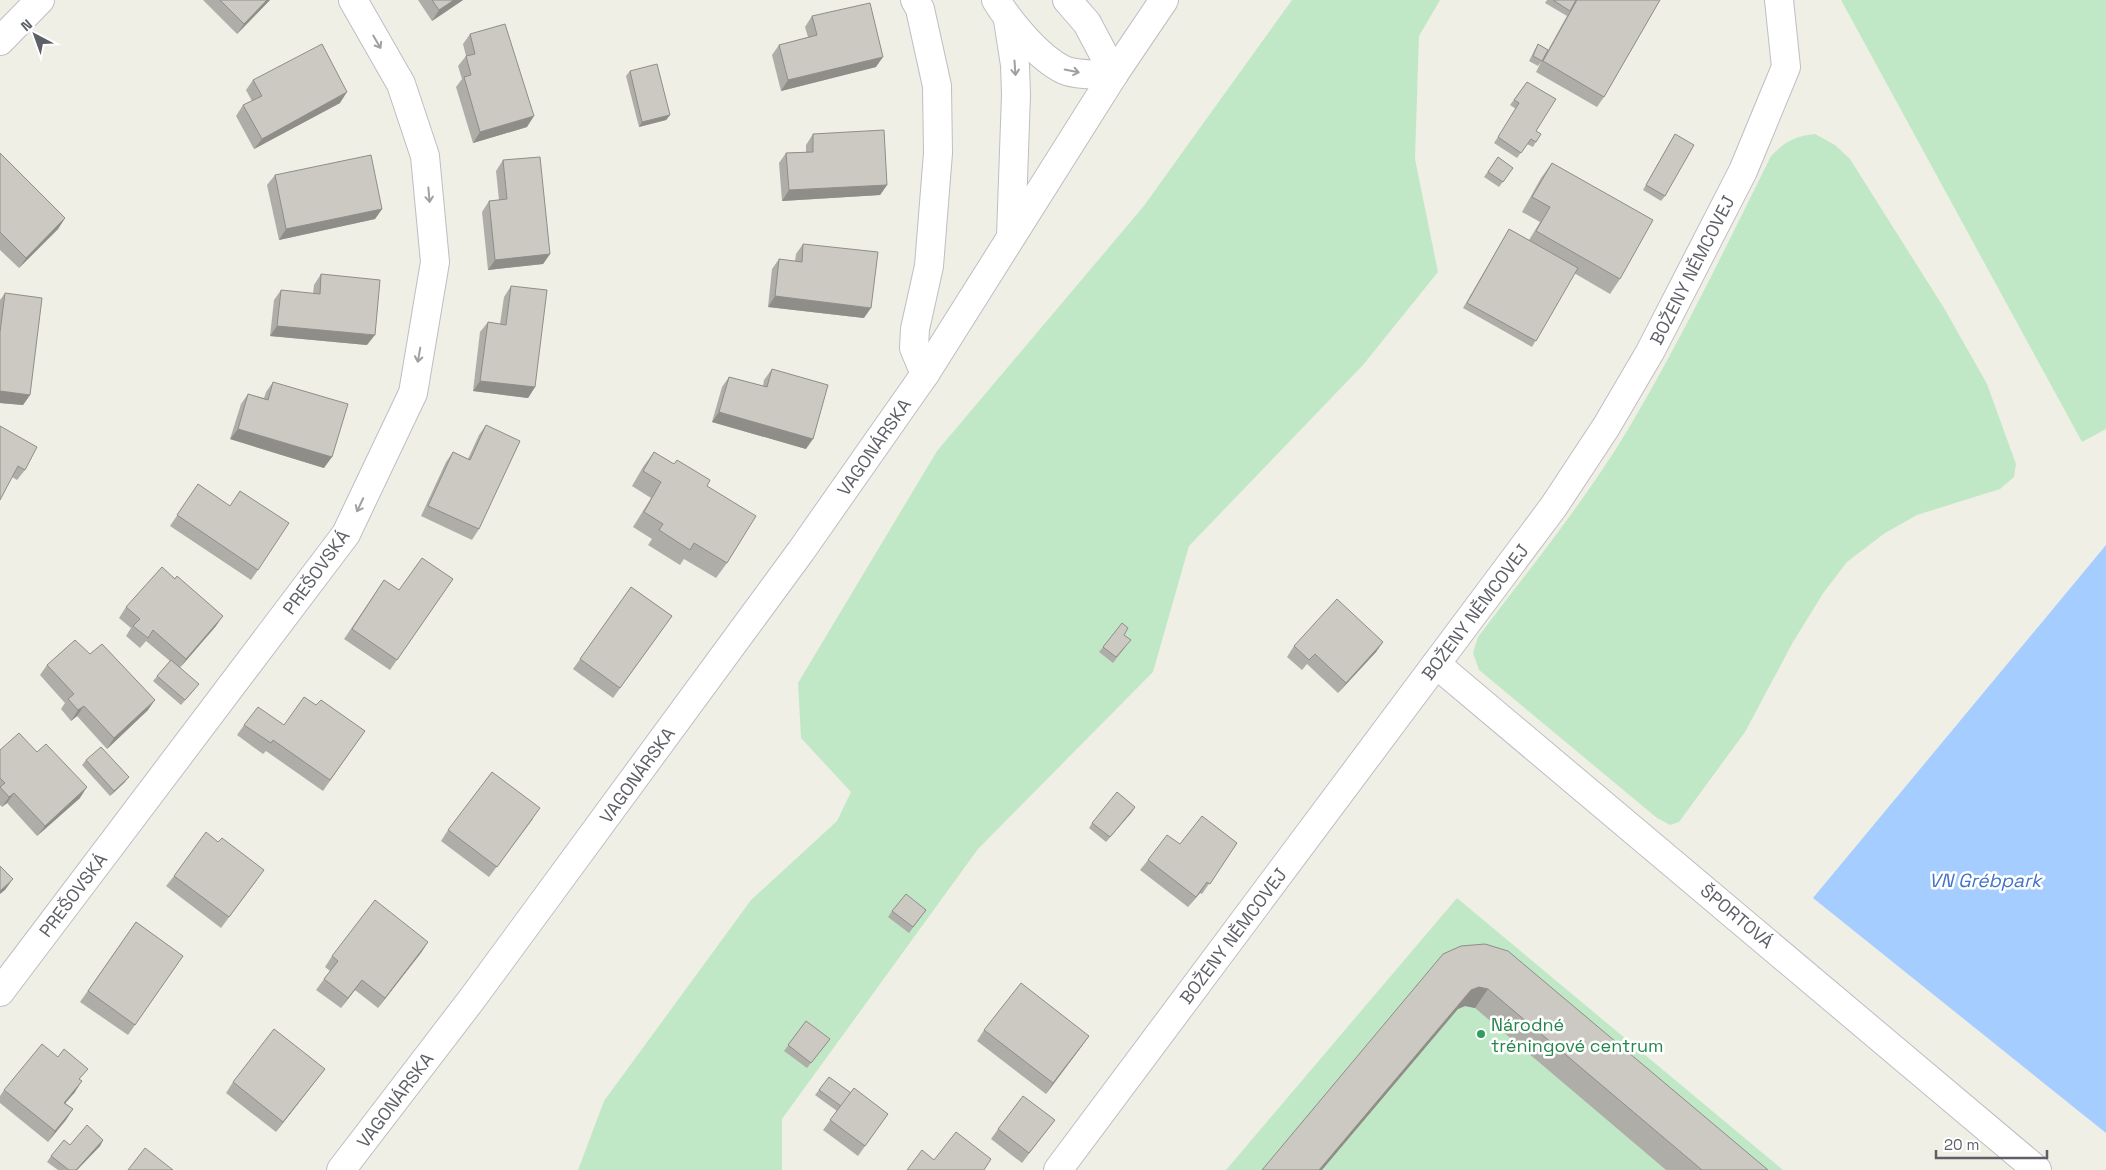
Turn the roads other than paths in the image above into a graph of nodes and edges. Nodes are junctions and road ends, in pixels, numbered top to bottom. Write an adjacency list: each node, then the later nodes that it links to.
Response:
1 (40, 0): 8 (street)
2 (353, 0): 13 (street, PREŠOVSKÁ, one-way to 13)
3 (915, 0): 11 (street)
4 (1067, 0): 9 (street)
5 (1164, 0): 9 (street, VAGONÁRSKA)
6 (1779, 0): 12 (street, BOŽENY NĚMCOVEJ)
7 (1002, 10): 9 (street, one-way to 9); 10 (street, one-way to 10)
8 (0, 41)
9 (1114, 74): 10 (street, VAGONÁRSKA)
10 (1011, 237): 11 (street, VAGONÁRSKA)
11 (925, 374): 14 (street, VAGONÁRSKA)
12 (1436, 664): 15 (street, BOŽENY NĚMCOVEJ); 16 (street, ŠPORTOVÁ)
13 (0, 992)
14 (341, 1170)
15 (1058, 1170)
16 (2037, 1170)

